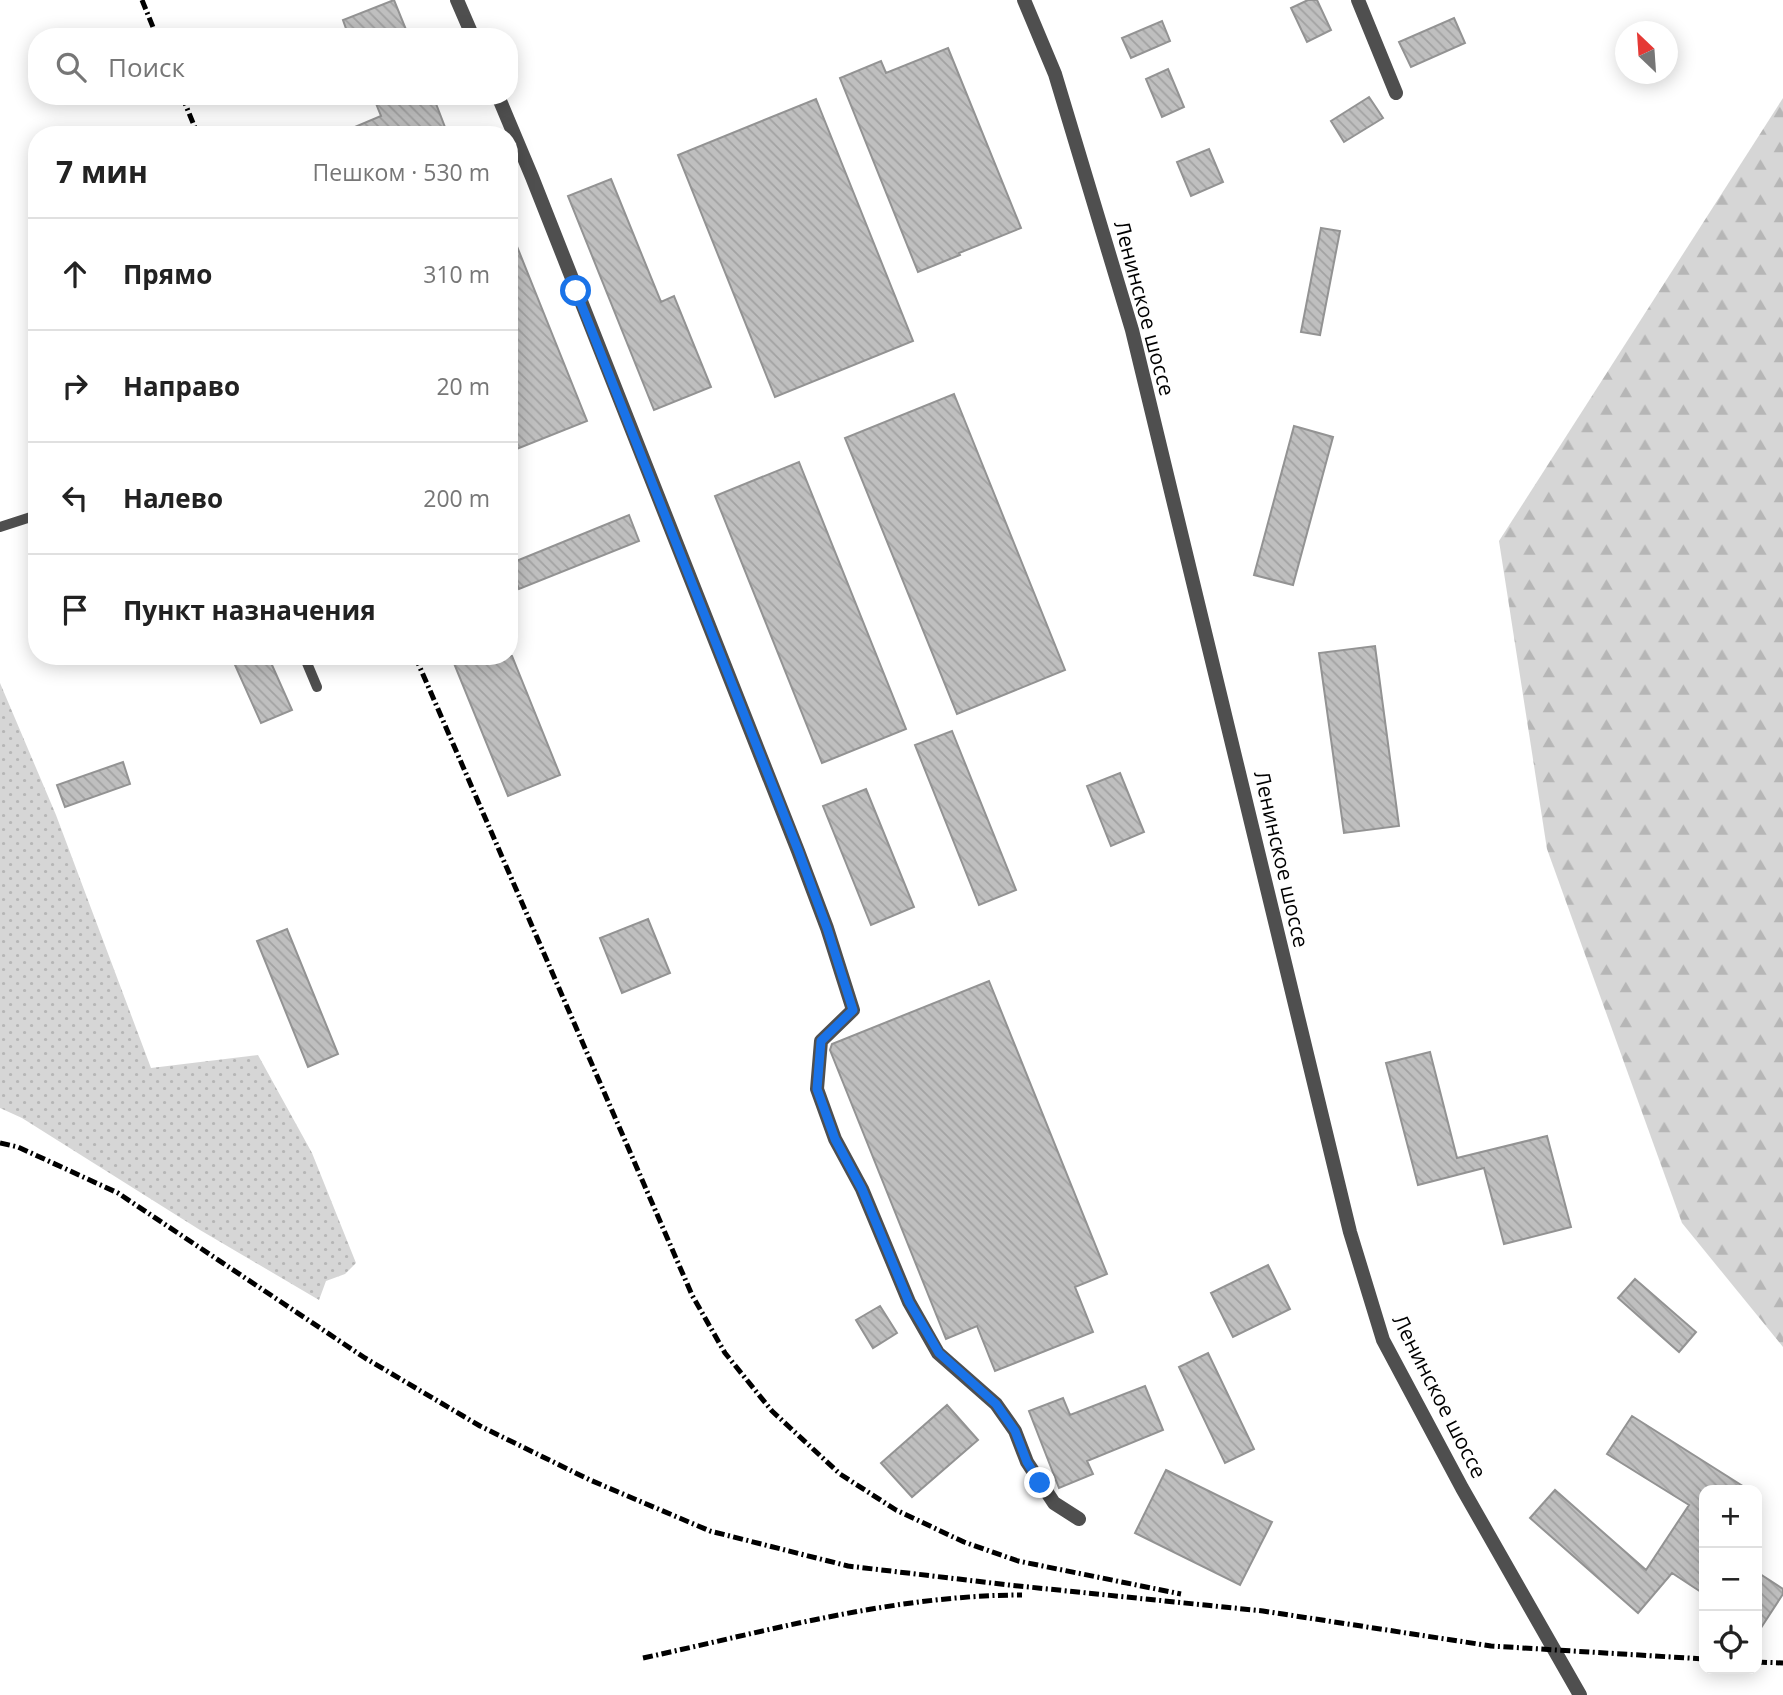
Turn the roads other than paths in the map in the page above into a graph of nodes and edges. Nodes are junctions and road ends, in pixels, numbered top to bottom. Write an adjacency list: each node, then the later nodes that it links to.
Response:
1 (457, 0): 4 (street)
2 (1024, 0): 14 (street, Ленинское шоссе)
3 (1358, 0): 5 (street)
4 (469, 28)
5 (1396, 93)
6 (502, 105): 7 (street)
7 (511, 126)
8 (518, 144): 13 (street)
9 (28, 518): 10 (lane)
10 (0, 527)
11 (308, 665): 12 (lane)
12 (317, 687)
13 (1079, 1519)
14 (1580, 1695)

